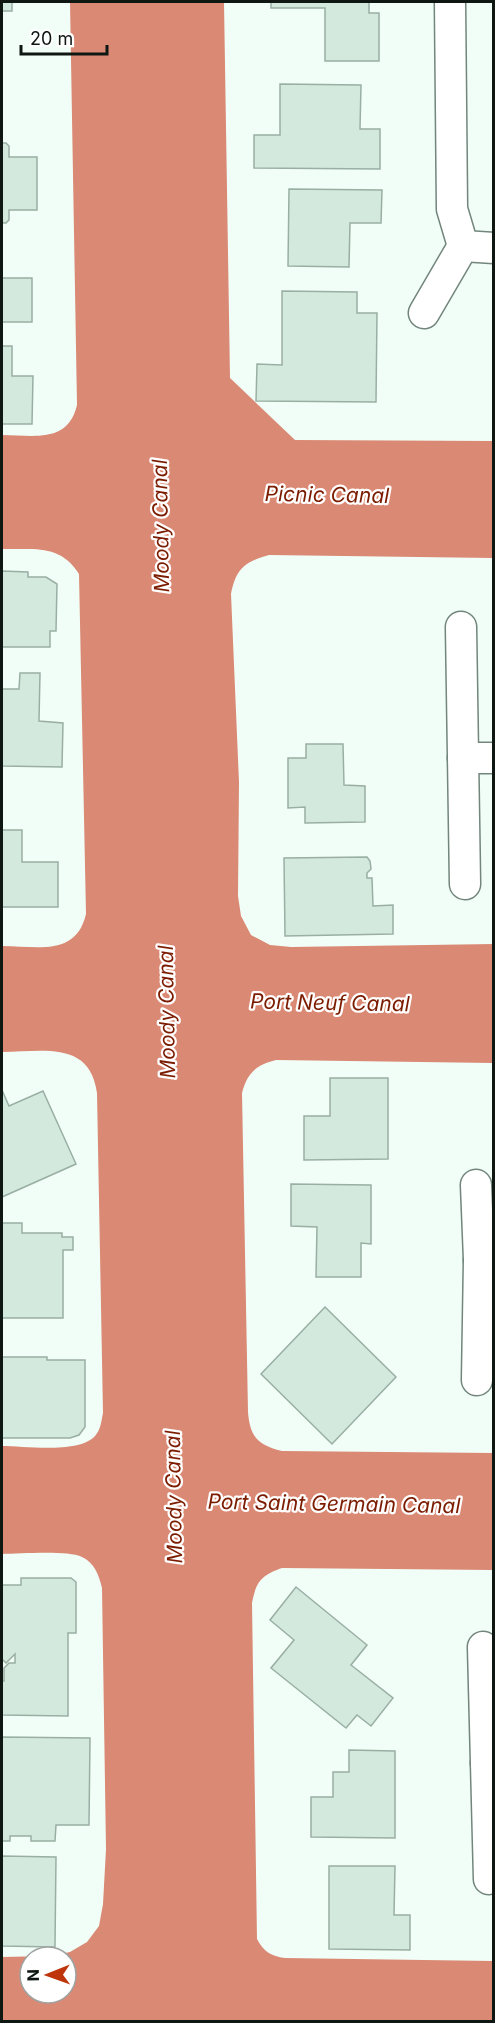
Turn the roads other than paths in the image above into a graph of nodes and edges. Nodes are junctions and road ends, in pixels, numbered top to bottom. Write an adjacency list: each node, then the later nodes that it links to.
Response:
1 (450, 2): 2 (street)
2 (463, 246): 3 (street); 4 (street)
3 (494, 248)
4 (423, 313)
5 (460, 627): 6 (street)
6 (463, 758): 7 (street); 8 (street)
7 (494, 758)
8 (465, 884)
9 (476, 1185): 10 (street)
10 (486, 1260): 11 (street)
11 (477, 1380)
12 (483, 1647): 13 (street)
13 (490, 1763): 14 (street)
14 (489, 1879)

